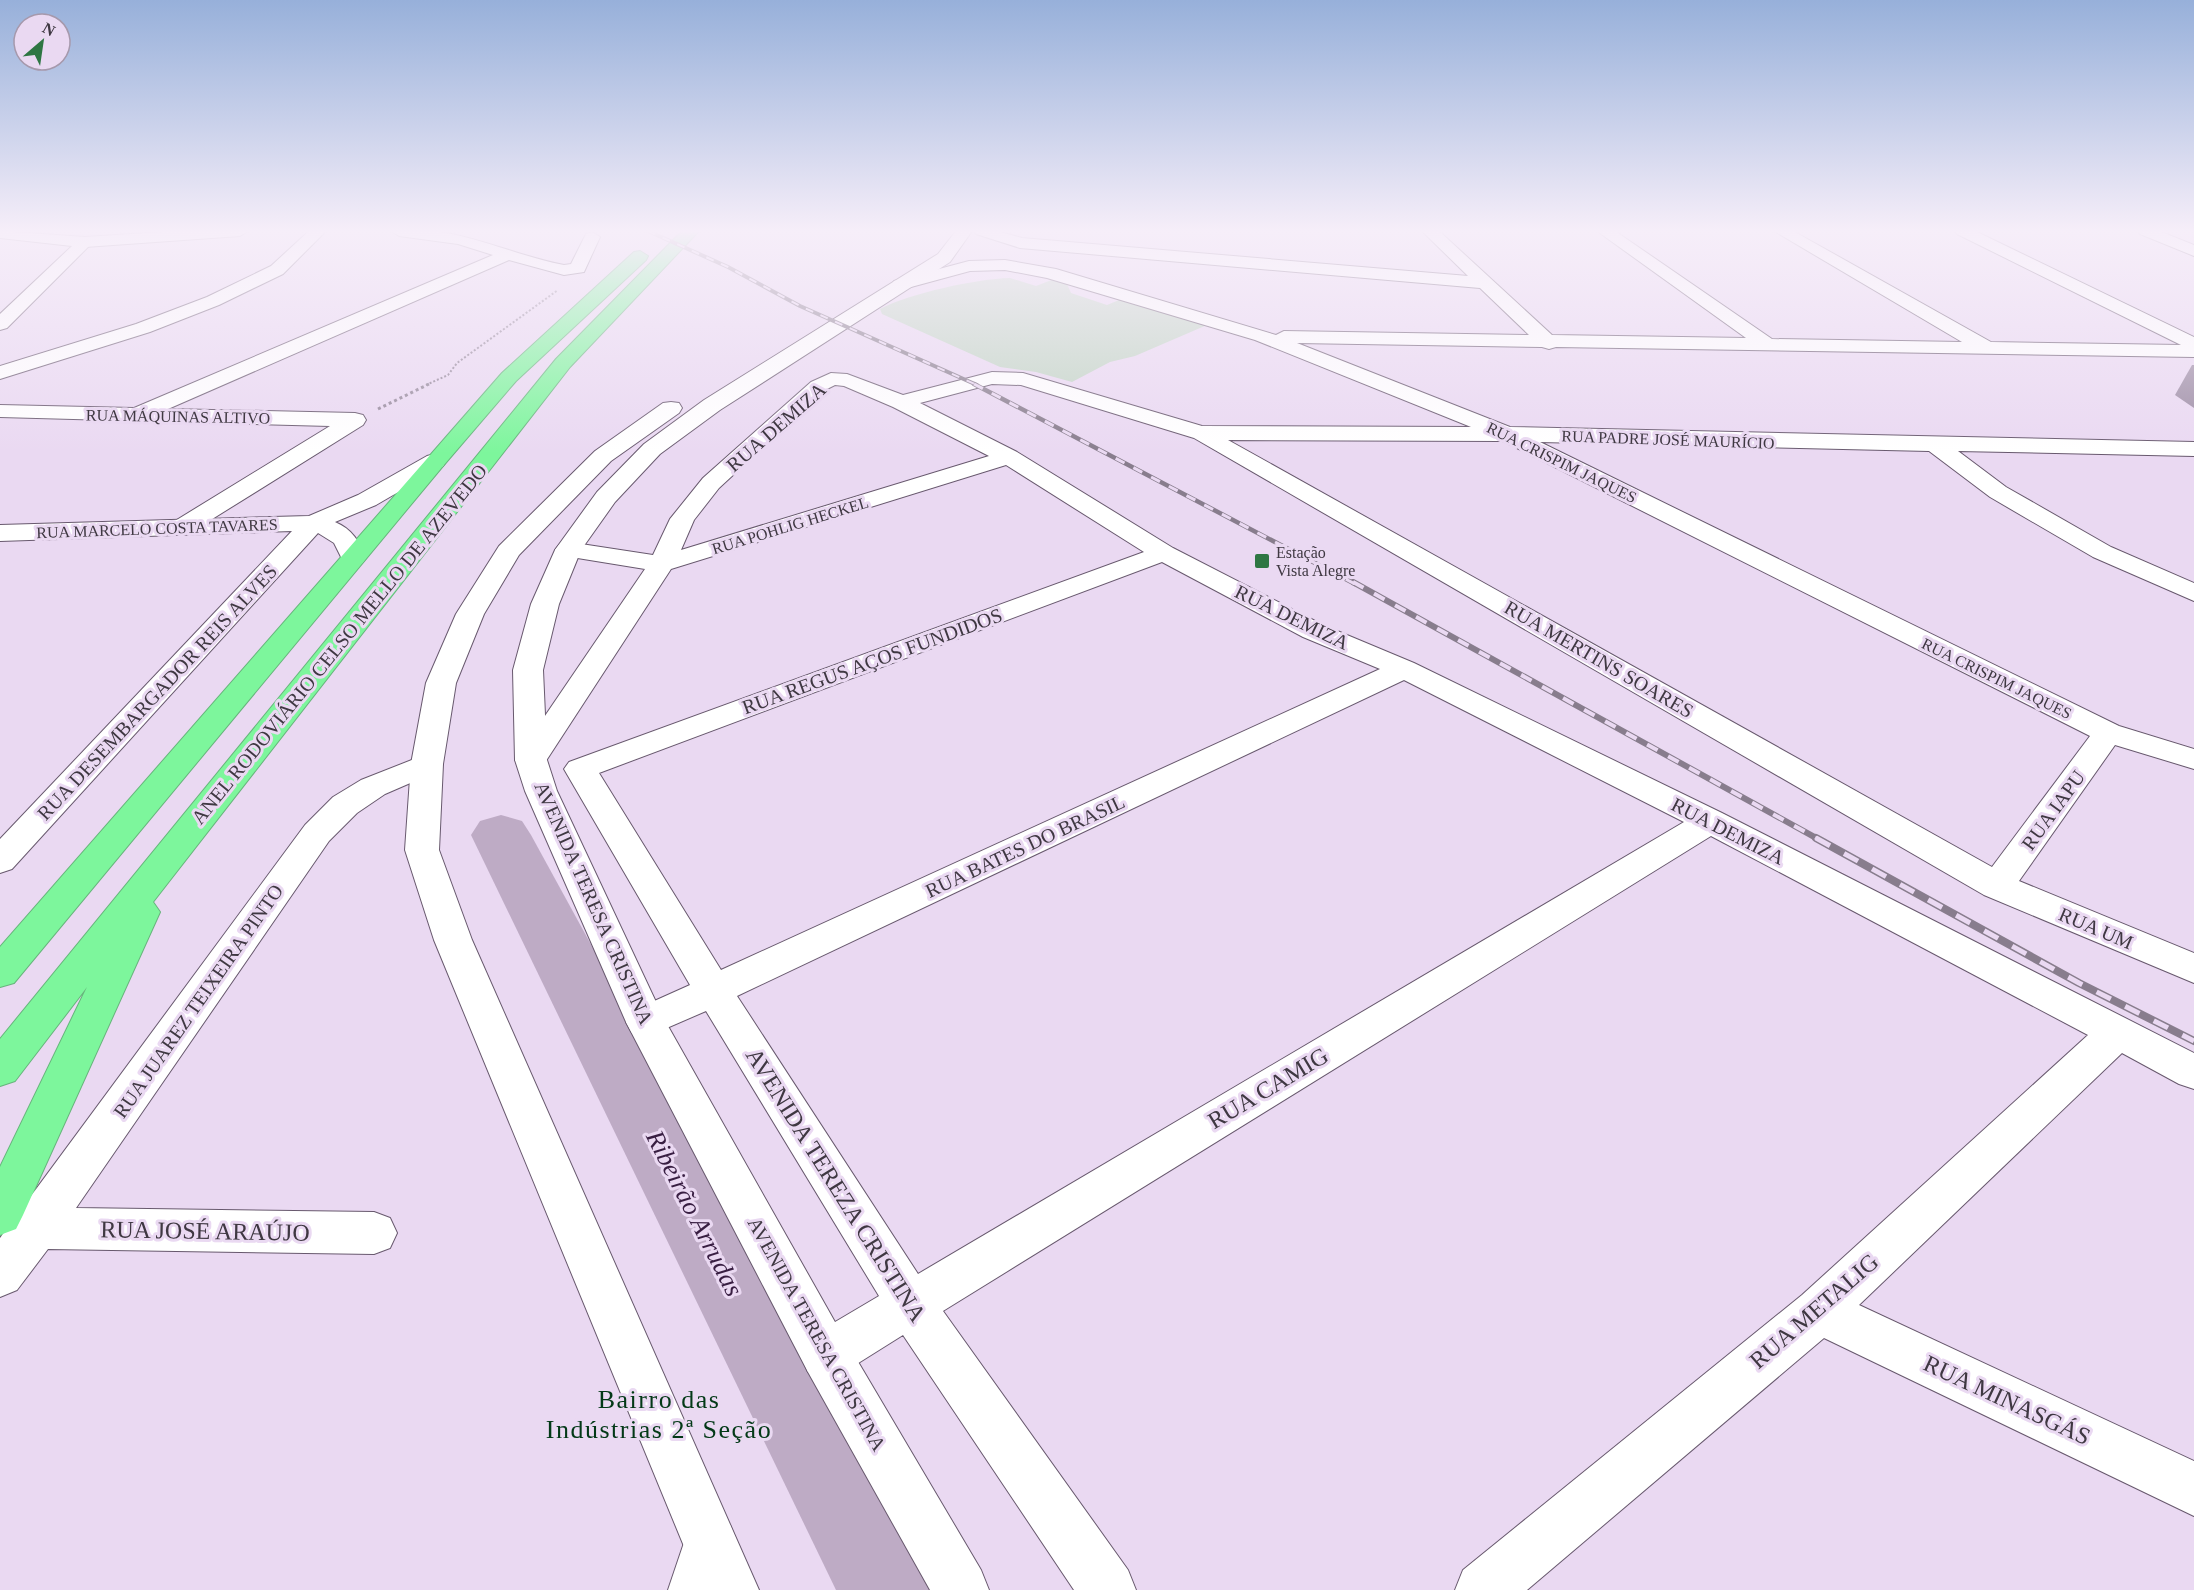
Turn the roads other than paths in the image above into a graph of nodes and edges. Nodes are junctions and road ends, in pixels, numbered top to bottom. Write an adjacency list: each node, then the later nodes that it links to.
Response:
1 (17, 305): 13 (street)
2 (202, 305): 21 (street)
3 (390, 305): 25 (street)
4 (586, 305): 31 (highway, ANEL RODOVIÁRIO CELSO MELLO DE AZEVEDO)
5 (619, 305): 48 (highway, ANEL RODOVIÁRIO CELSO MELLO DE AZEVEDO)
6 (840, 305): 19 (street)
7 (868, 305): 35 (street, AVENIDA TERESA CRISTINA)
8 (1157, 305): 14 (street, RUA CRISPIM JAQUES)
9 (1510, 305): 15 (street)
10 (1711, 305): 17 (street)
11 (1913, 305): 18 (street)
12 (2115, 305): 16 (street)
13 (3, 318)
14 (1262, 336): 15 (street); 27 (street, RUA CRISPIM JAQUES)
15 (1550, 343): 17 (street)
16 (2194, 344)
17 (1768, 345): 18 (street)
18 (1988, 348): 20 (street)
19 (767, 349)
20 (2194, 351)
21 (0, 373)
22 (687, 398): 44 (street)
23 (901, 402): 26 (street, RUA PADRE JOSÉ MAURÍCIO); 30 (street, RUA DEMIZA); 38 (street, RUA DEMIZA)
24 (0, 411): 25 (street, RUA MÁQUINAS ALTIVO)
25 (133, 416): 33 (street, RUA MÁQUINAS ALTIVO)
26 (1201, 433): 27 (street, RUA PADRE JOSÉ MAURÍCIO); 49 (street, RUA MERTINS SOARES)
27 (1507, 434): 28 (street, RUA PADRE JOSÉ MAURÍCIO); 41 (street, RUA CRISPIM JAQUES)
28 (1935, 444): 29 (street, RUA PADRE JOSÉ MAURÍCIO); 39 (street)
29 (2194, 449)
30 (1009, 457): 36 (street, RUA DEMIZA); 38 (street, RUA POHLIG HECKEL)
31 (435, 461): 32 (street, RUA MARCELO COSTA TAVARES); 37 (highway, ANEL RODOVIÁRIO CELSO MELLO DE AZEVEDO)
32 (313, 523): 33 (street, RUA MARCELO COSTA TAVARES); 37 (street, RUA MARCELO COSTA TAVARES); 47 (street, RUA DESEMBARGADOR REIS ALVES)
33 (184, 526): 34 (street, RUA MARCELO COSTA TAVARES)
34 (0, 533)
35 (568, 550): 38 (street, RUA POHLIG HECKEL); 43 (street, AVENIDA TERESA CRISTINA)
36 (1164, 553): 40 (street, RUA DEMIZA); 45 (street, RUA REGUS AÇOS FUNDIDOS)
37 (353, 558): 51 (highway, ANEL RODOVIÁRIO CELSO MELLO DE AZEVEDO)
38 (662, 564): 43 (street, RUA DEMIZA)
39 (2194, 593)
40 (1404, 669): 46 (street, RUA DEMIZA); 52 (street, RUA BATES DO BRASIL)
41 (2108, 733): 42 (street, RUA CRISPIM JAQUES); 49 (street, RUA IAPU)
42 (2194, 759)
43 (531, 760): 53 (street, AVENIDA TERESA CRISTINA)
44 (428, 764): 57 (street, RUA JUAREZ TEIXEIRA PINTO); 64 (street)
45 (580, 769): 52 (street, AVENIDA TEREZA CRISTINA)
46 (1710, 821): 54 (street, RUA DEMIZA); 60 (street, RUA CAMIG)
47 (0, 861)
48 (164, 864): 55 (highway, ANEL RODOVIÁRIO CELSO MELLO DE AZEVEDO); 57 (highway)
49 (1997, 886): 50 (street, RUA UM)
50 (2194, 969)
51 (0, 972)
52 (714, 992): 53 (street, RUA BATES DO BRASIL); 60 (street, AVENIDA TEREZA CRISTINA)
53 (646, 1022): 62 (street, AVENIDA TERESA CRISTINA)
54 (2117, 1033): 56 (street, RUA DEMIZA); 61 (street, RUA METALIG)
55 (0, 1069)
56 (2194, 1071)
57 (18, 1221): 58 (street, RUA JOSÉ ARAÚJO); 59 (street, RUA JUAREZ TEIXEIRA PINTO)
58 (374, 1233)
59 (0, 1275)
60 (910, 1304): 62 (street, RUA CAMIG); 67 (street, AVENIDA TEREZA CRISTINA)
61 (1819, 1311): 63 (street, RUA MINASGÁS); 65 (street, RUA METALIG)
62 (826, 1355): 66 (street, AVENIDA TERESA CRISTINA)
63 (2194, 1489)
64 (712, 1575)
65 (1493, 1585)
66 (961, 1590)
67 (1108, 1590)

